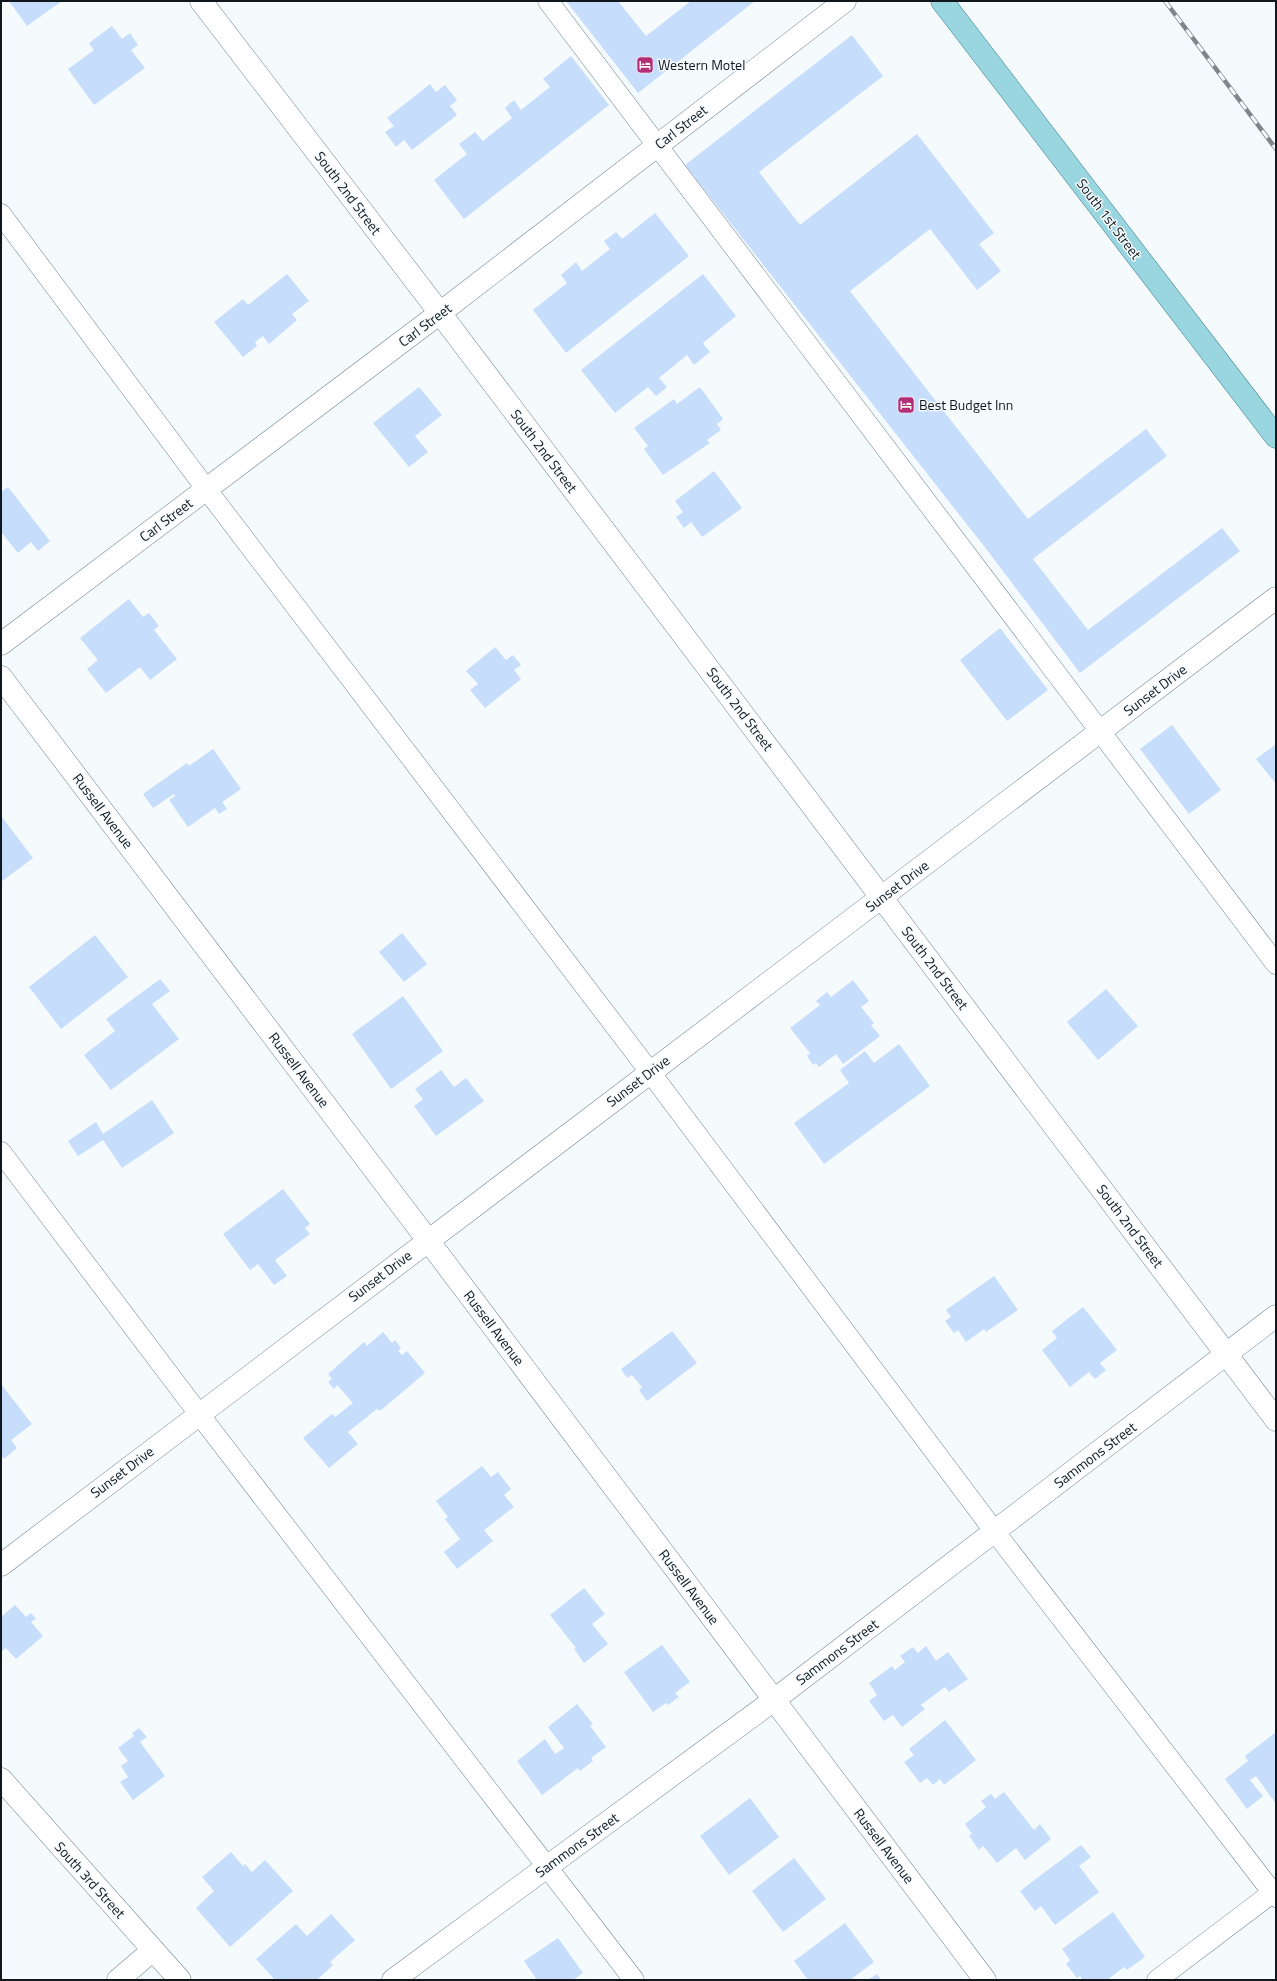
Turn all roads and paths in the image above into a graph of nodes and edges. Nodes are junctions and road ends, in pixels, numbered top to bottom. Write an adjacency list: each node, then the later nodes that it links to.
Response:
1 (201, 1): 7 (street, South 2nd Street)
2 (548, 1): 5 (lane)
3 (845, 1): 5 (street, Carl Street)
4 (942, 1): 8 (main road, South 1st Street)
5 (657, 146): 7 (street, Carl Street); 13 (lane)
6 (1, 214): 9 (lane)
7 (440, 313): 9 (street, Carl Street); 14 (street, South 2nd Street)
8 (1276, 437)
9 (207, 490): 11 (street, Carl Street); 16 (lane)
10 (1276, 598): 13 (street, Sunset Drive)
11 (1, 644)
12 (1, 677): 18 (street, Russell Avenue)
13 (1100, 732): 14 (street, Sunset Drive); 15 (lane)
14 (882, 898): 16 (street, Sunset Drive); 20 (street, South 2nd Street)
15 (1276, 964)
16 (650, 1072): 18 (street, Sunset Drive); 23 (lane)
17 (1, 1152): 21 (lane)
18 (428, 1239): 21 (street, Sunset Drive); 25 (street, Russell Avenue)
19 (1276, 1316): 20 (street, Sammons Street)
20 (1227, 1355): 22 (street, South 2nd Street); 23 (street, Sammons Street)
21 (199, 1414): 24 (street, Sunset Drive); 27 (lane)
22 (1276, 1420)
23 (995, 1532): 25 (street, Sammons Street); 28 (lane)
24 (1, 1564)
25 (774, 1700): 27 (street, Sammons Street); 34 (street, Russell Avenue)
26 (1, 1779): 29 (street, South 3rd Street)
27 (548, 1867): 32 (street, Sammons Street); 33 (lane)
28 (1275, 1893): 35 (lane)
29 (153, 1950): 30 (street); 31 (street, South 3rd Street)
30 (118, 1980)
31 (180, 1980)
32 (393, 1980)
33 (634, 1980)
34 (985, 1980)
35 (1157, 1980)

